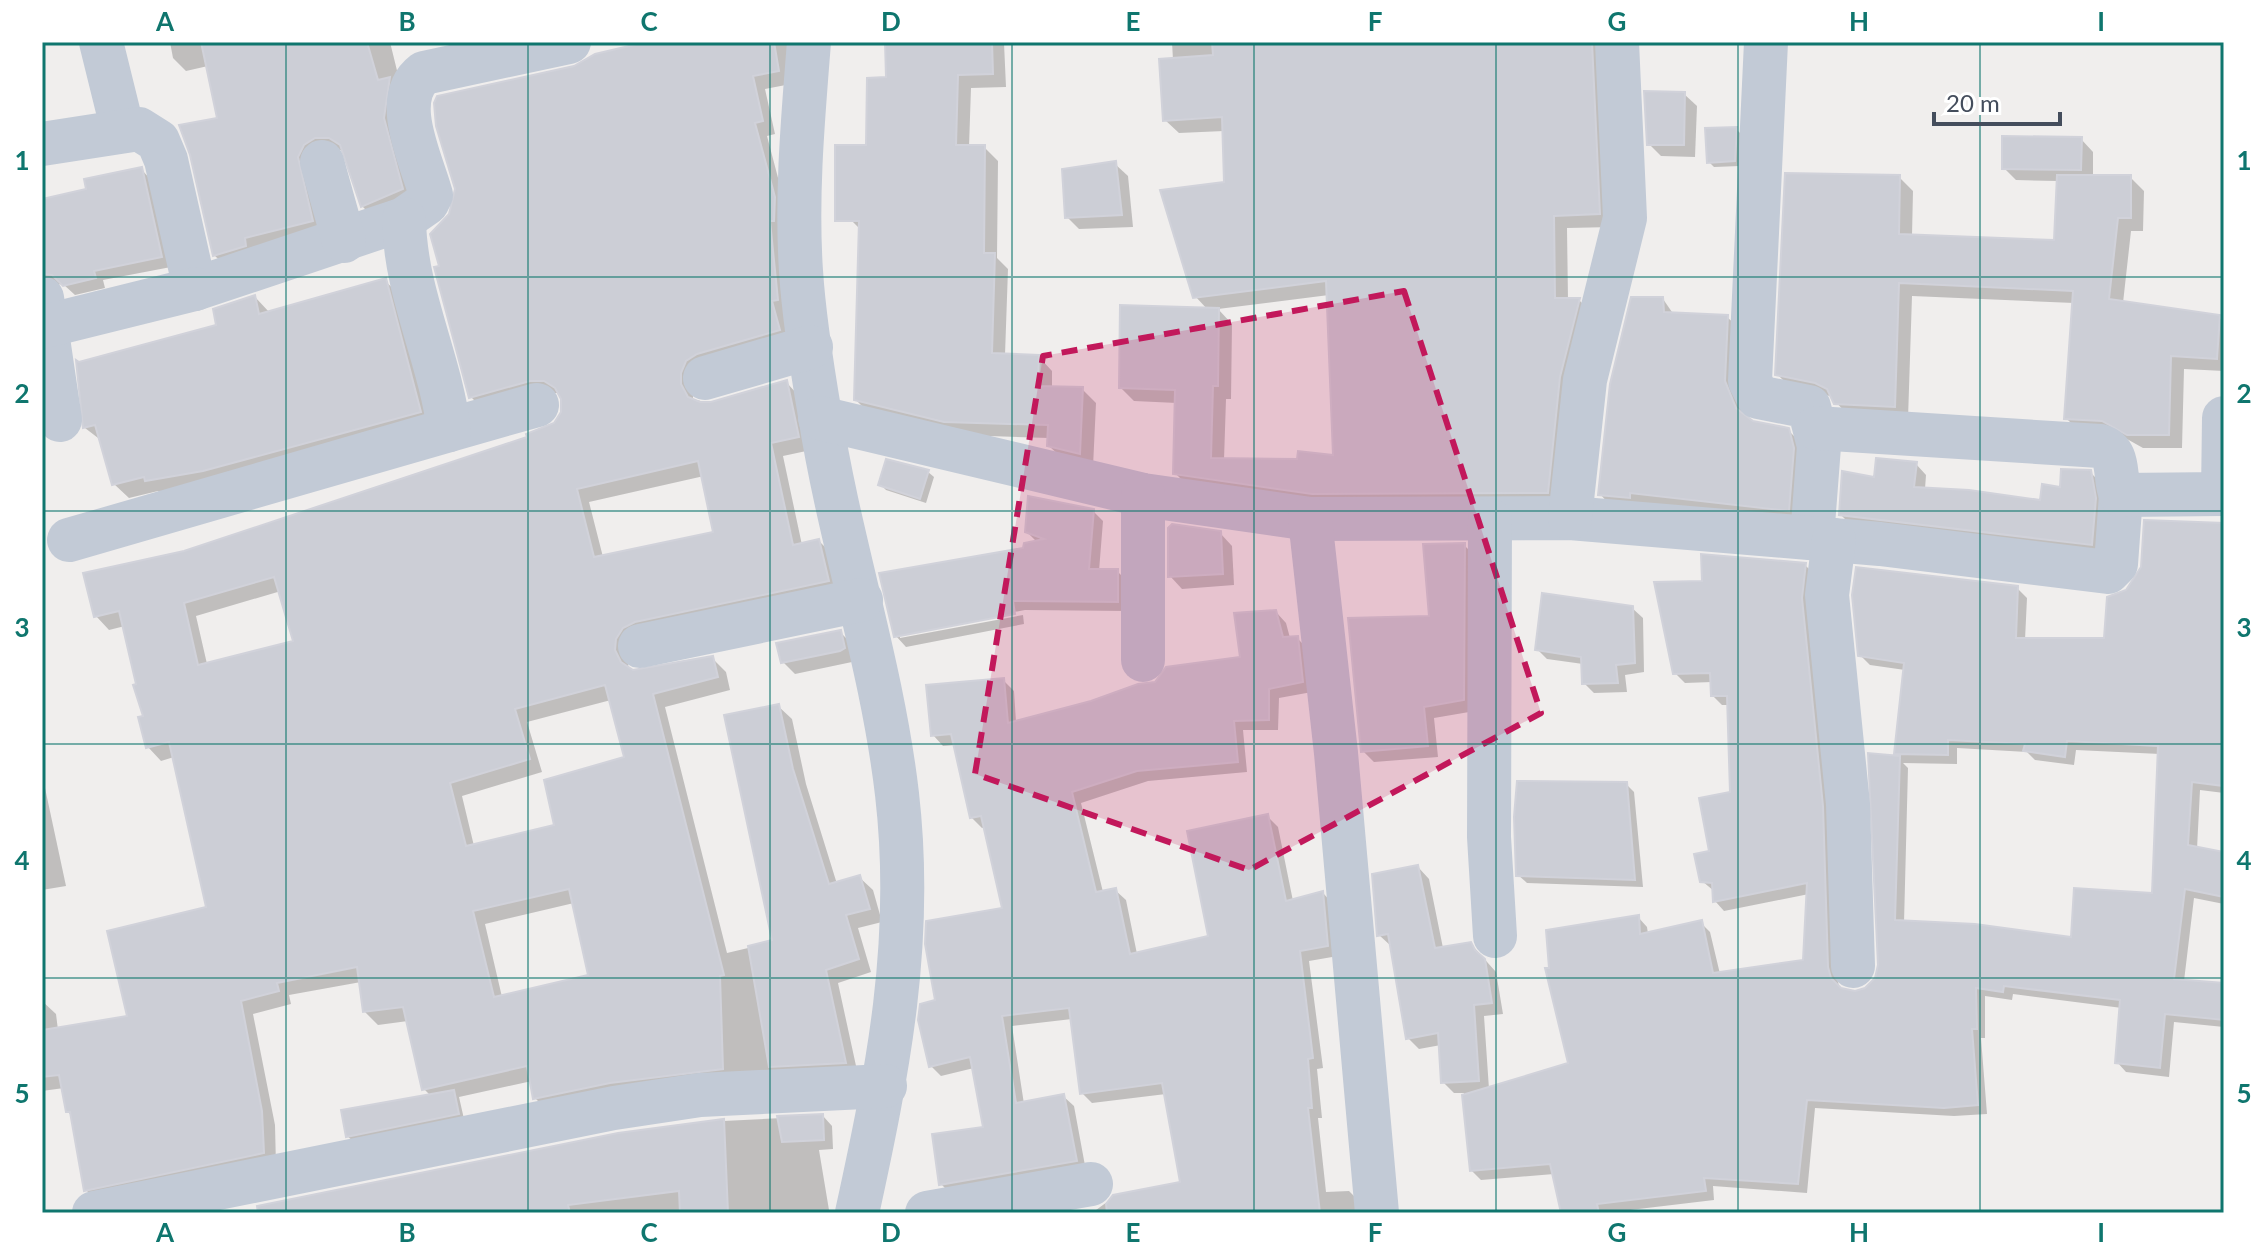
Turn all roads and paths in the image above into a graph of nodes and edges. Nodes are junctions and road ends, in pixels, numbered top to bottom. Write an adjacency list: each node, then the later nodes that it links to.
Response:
1 (101, 42): 7 (street)
2 (569, 42): 6 (street)
3 (809, 42): 14 (street)
4 (1617, 42): 24 (street)
5 (1766, 42): 20 (street)
6 (471, 52): 10 (street)
7 (123, 131): 8 (street); 12 (street)
8 (42, 144)
9 (322, 162): 11 (street)
10 (404, 219): 11 (street); 21 (street)
11 (344, 241): 12 (street)
12 (195, 289): 13 (street)
13 (44, 317): 19 (street)
14 (811, 347): 15 (street); 17 (street)
15 (705, 378)
16 (537, 405): 21 (street)
17 (820, 418): 22 (street); 29 (street)
18 (2224, 418): 23 (street)
19 (60, 420)
20 (1816, 428): 23 (street); 27 (street)
21 (449, 430): 28 (street)
22 (1143, 495): 25 (street); 31 (street)
23 (2121, 495): 27 (street)
24 (1570, 518): 26 (street); 27 (street)
25 (1310, 519): 26 (street); 39 (street)
26 (1490, 520): 32 (street)
27 (1823, 539): 33 (street)
28 (69, 540)
29 (861, 600): 30 (street); 34 (street)
30 (640, 646)
31 (1143, 660)
32 (1495, 936)
33 (1853, 966)
34 (885, 1086): 36 (street); 37 (street)
35 (1091, 1184): 38 (street)
36 (94, 1213)
37 (857, 1213)
38 (927, 1213)
39 (1377, 1213)

